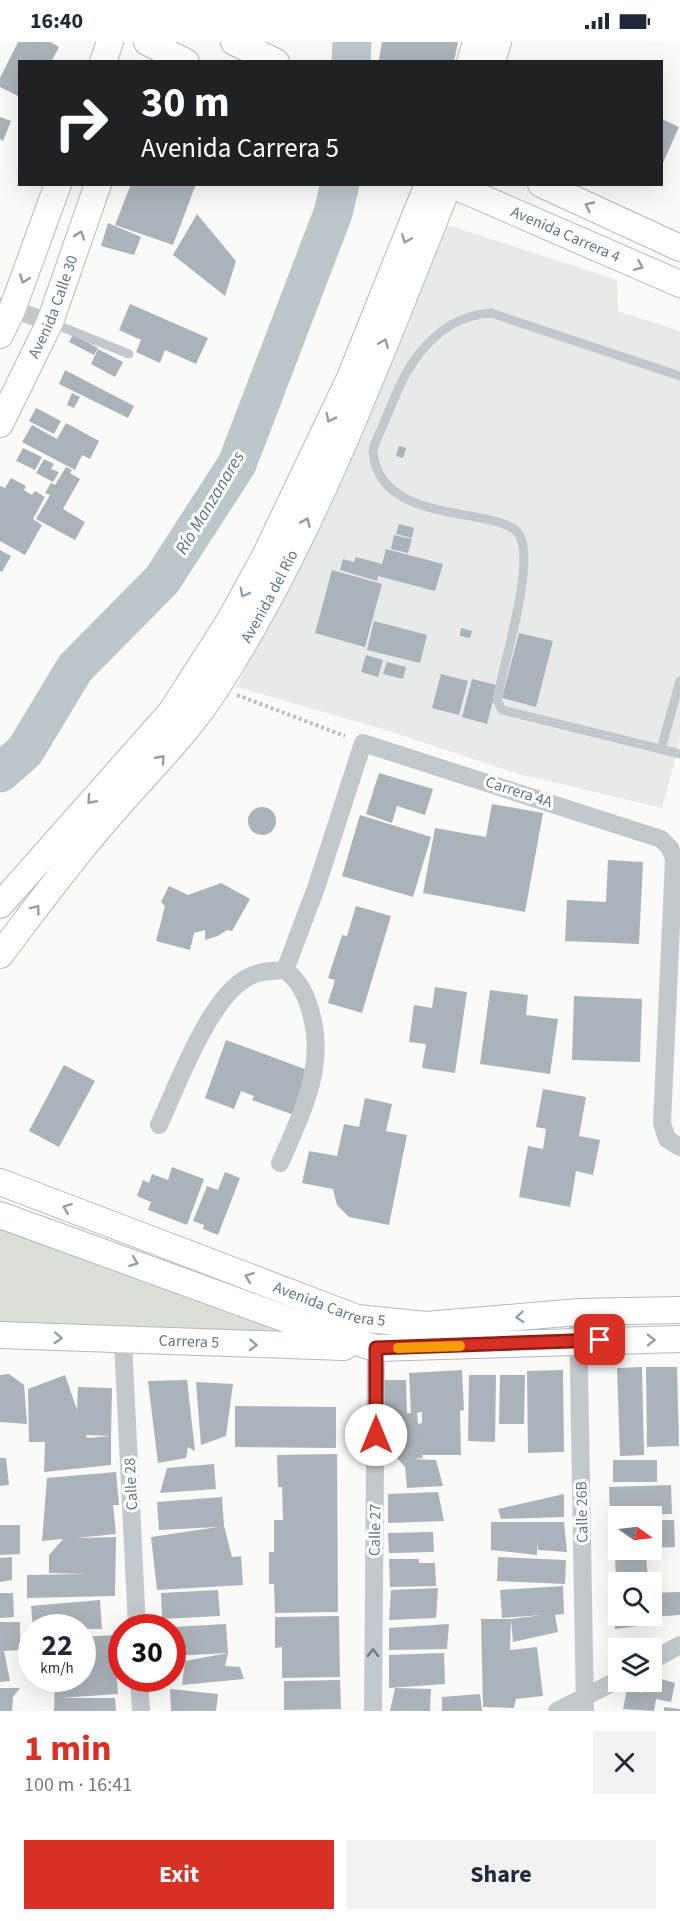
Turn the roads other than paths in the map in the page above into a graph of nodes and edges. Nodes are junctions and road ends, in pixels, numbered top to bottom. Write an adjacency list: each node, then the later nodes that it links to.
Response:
1 (110, 42): 6 (main road)
2 (147, 42): 7 (main road); 8 (main road)
3 (476, 42): 10 (main road)
4 (498, 42): 11 (main road)
5 (241, 45): 9 (main road)
6 (104, 60)
7 (142, 60)
8 (182, 60)
9 (272, 60)
10 (471, 60)
11 (493, 60)
12 (57, 186): 20 (main road, one-way to 20)
13 (97, 186): 21 (main road, Avenida Calle 30, one-way to 13)
14 (427, 186): 29 (main road, Avenida del Río, one-way to 29)
15 (449, 186): 30 (main road, Avenida del Río, one-way to 15)
16 (455, 186): 19 (main road, Avenida Carrera 4, one-way to 19)
17 (545, 186): 18 (main road, Avenida Carrera 4, one-way to 17)
18 (680, 248)
19 (680, 284)
20 (6, 308): 21 (street); 22 (main road)
21 (50, 322): 23 (lane); 25 (main road, Avenida Calle 30)
22 (0, 335)
23 (129, 354)
24 (680, 376): 27 (lane)
25 (0, 424)
26 (680, 681): 27 (lane)
27 (661, 749): 28 (lane)
28 (680, 754)
29 (0, 905)
30 (0, 955)
31 (285, 970): 32 (street); 33 (street, Carrera 4A); 34 (street)
32 (159, 1125)
33 (674, 1143)
34 (280, 1163)
35 (0, 1182): 38 (main road, Avenida Carrera 5, one-way to 35)
36 (0, 1215): 43 (main road, Avenida Carrera 5, one-way to 43)
37 (680, 1310): 38 (main road, Avenida Carrera 5)
38 (578, 1312): 41 (street, Calle 26B)
39 (0, 1335): 42 (main road, Carrera 5, one-way to 42)
40 (680, 1339): 41 (main road, Avenida Carrera 5, one-way to 40)
41 (579, 1340): 43 (main road, Avenida Carrera 5); 49 (street, Calle 26B)
42 (123, 1341): 43 (main road, Carrera 5, one-way to 43); 44 (street, Calle 28)
43 (376, 1348): 51 (street, Calle 27, one-way to 43)
44 (136, 1614)
45 (680, 1645): 46 (street)
46 (662, 1655)
47 (608, 1688): 49 (street)
48 (140, 1692): 50 (street)
49 (586, 1705): 52 (street)
50 (141, 1711)
51 (373, 1711)
52 (557, 1711)

